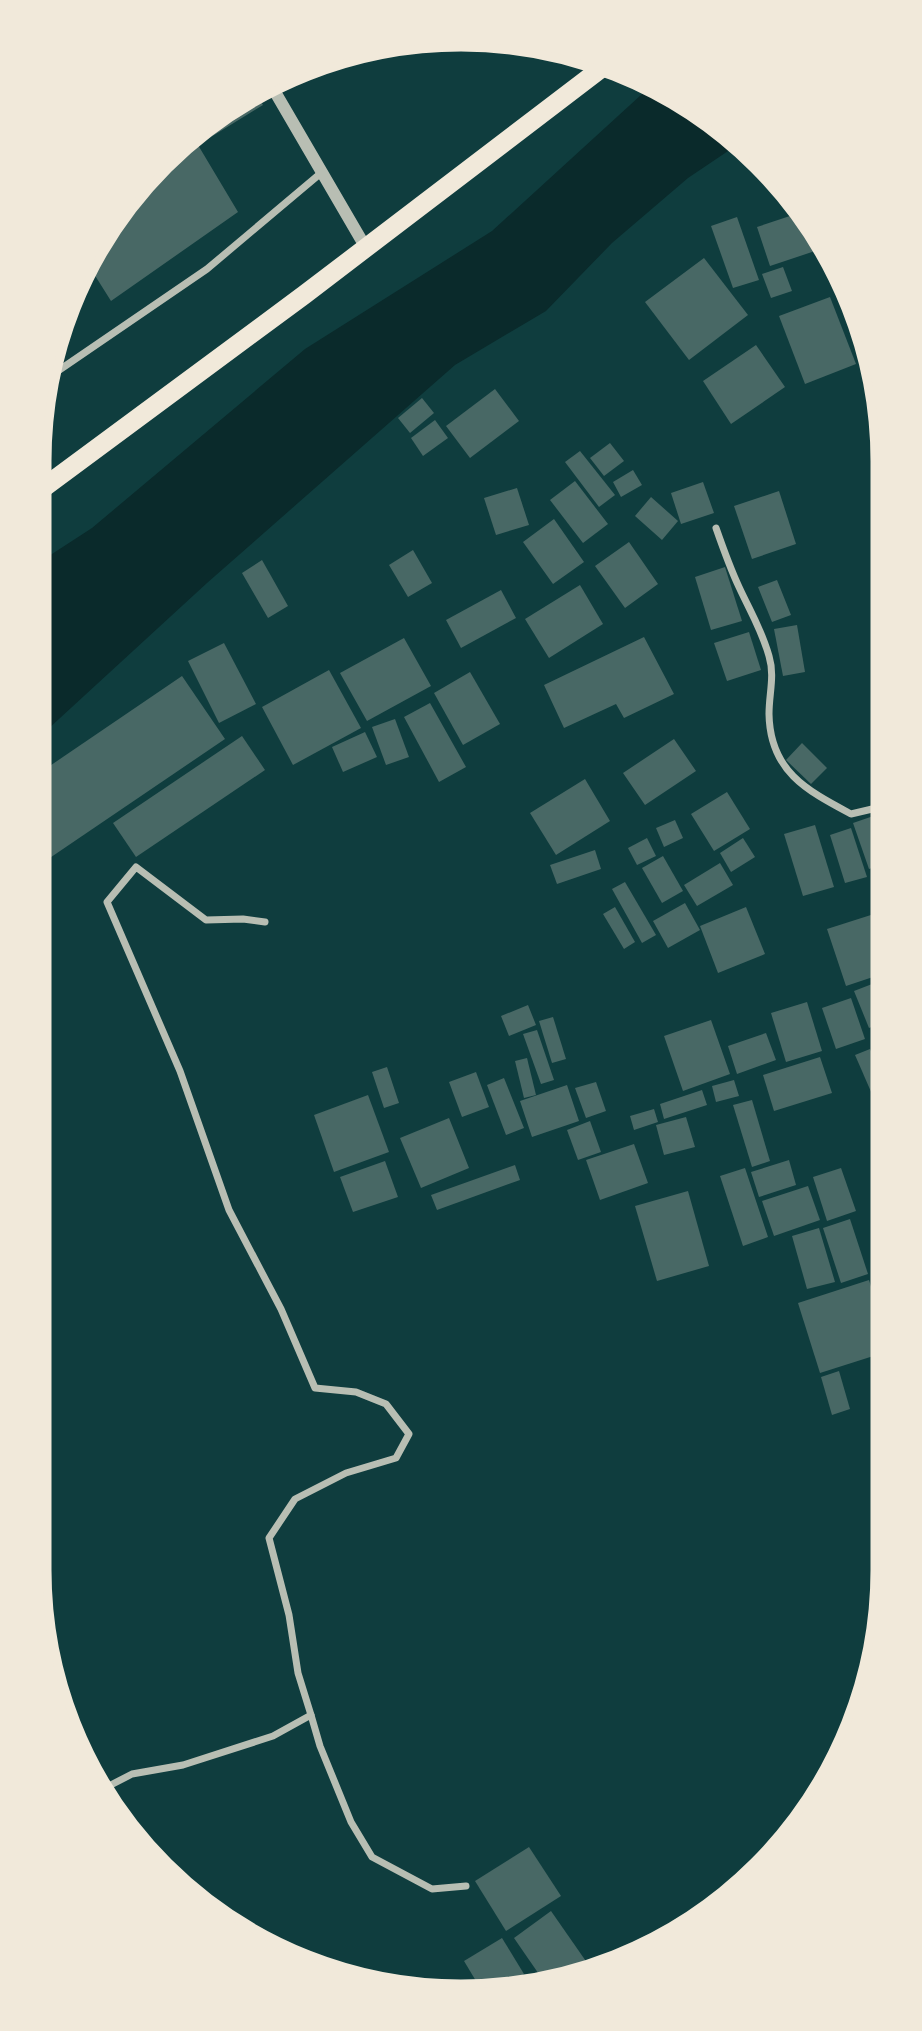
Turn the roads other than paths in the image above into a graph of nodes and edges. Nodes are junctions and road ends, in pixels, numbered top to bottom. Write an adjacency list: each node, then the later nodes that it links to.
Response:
1 (598, 71): 4 (highway)
2 (275, 92): 3 (street)
3 (321, 173): 4 (street); 5 (street)
4 (366, 248): 6 (highway)
5 (57, 372)
6 (47, 485)
7 (716, 528): 8 (street)
8 (875, 808)
9 (265, 922): 10 (street)
10 (311, 1715): 11 (street); 12 (street)
11 (109, 1786)
12 (466, 1886)

